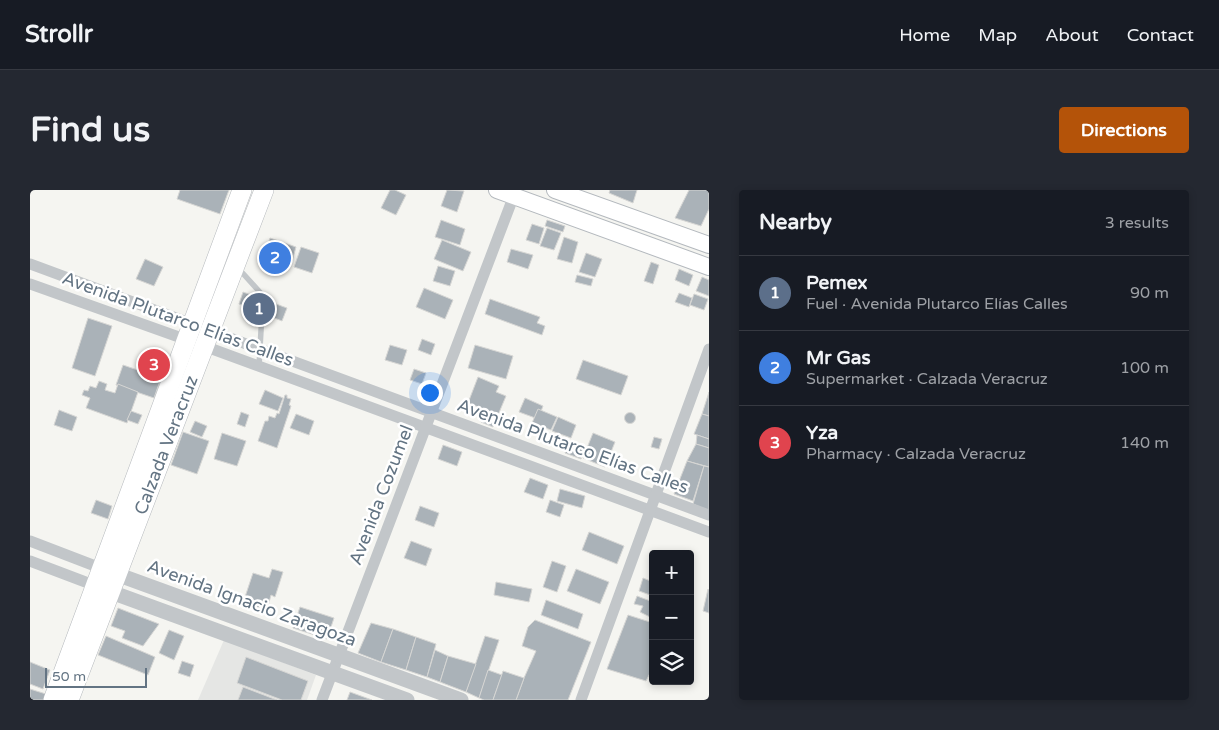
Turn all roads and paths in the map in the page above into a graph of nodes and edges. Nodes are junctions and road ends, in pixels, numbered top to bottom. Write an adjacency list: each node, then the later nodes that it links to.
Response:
1 (242, 190): 13 (main road, Calzada Veracruz)
2 (264, 190): 8 (main road, Calzada Veracruz)
3 (497, 190): 5 (main road)
4 (555, 190): 6 (main road)
5 (515, 193): 9 (main road); 17 (street, Avenida Cozumel)
6 (709, 245)
7 (30, 264): 13 (street, Avenida Plutarco Elías Calles)
8 (236, 265): 11 (lane); 13 (main road, Calzada Veracruz)
9 (709, 267)
10 (30, 284): 13 (street, Avenida Plutarco Elías Calles)
11 (267, 300)
12 (262, 313): 14 (lane)
13 (198, 335): 14 (street, Avenida Plutarco Elías Calles); 16 (street, Avenida Plutarco Elías Calles); 25 (main road, Calzada Veracruz)
14 (259, 349): 16 (lane); 17 (street, Avenida Plutarco Elías Calles)
15 (709, 350): 19 (street)
16 (259, 366): 18 (street, Avenida Plutarco Elías Calles)
17 (432, 412): 18 (street, Avenida Cozumel); 19 (street, Avenida Plutarco Elías Calles)
18 (426, 428): 20 (street, Avenida Plutarco Elías Calles); 26 (street, Avenida Cozumel)
19 (655, 495): 20 (street); 21 (street, Avenida Plutarco Elías Calles)
20 (649, 510): 22 (street, Avenida Plutarco Elías Calles); 33 (street)
21 (709, 515)
22 (709, 532)
23 (30, 541): 25 (street, Avenida Ignacio Zaragoza)
24 (30, 562): 25 (street, Avenida Ignacio Zaragoza)
25 (106, 580): 26 (street, Avenida Ignacio Zaragoza); 27 (street, Avenida Ignacio Zaragoza); 28 (main road, Calzada Veracruz); 29 (main road, Calzada Veracruz)
26 (339, 655): 27 (street, Avenida Cozumel); 32 (street, Avenida Ignacio Zaragoza)
27 (333, 673): 30 (street, Avenida Cozumel); 31 (street, Avenida Ignacio Zaragoza)
28 (53, 700)
29 (69, 700)
30 (322, 700)
31 (407, 700)
32 (461, 700)
33 (581, 700)

